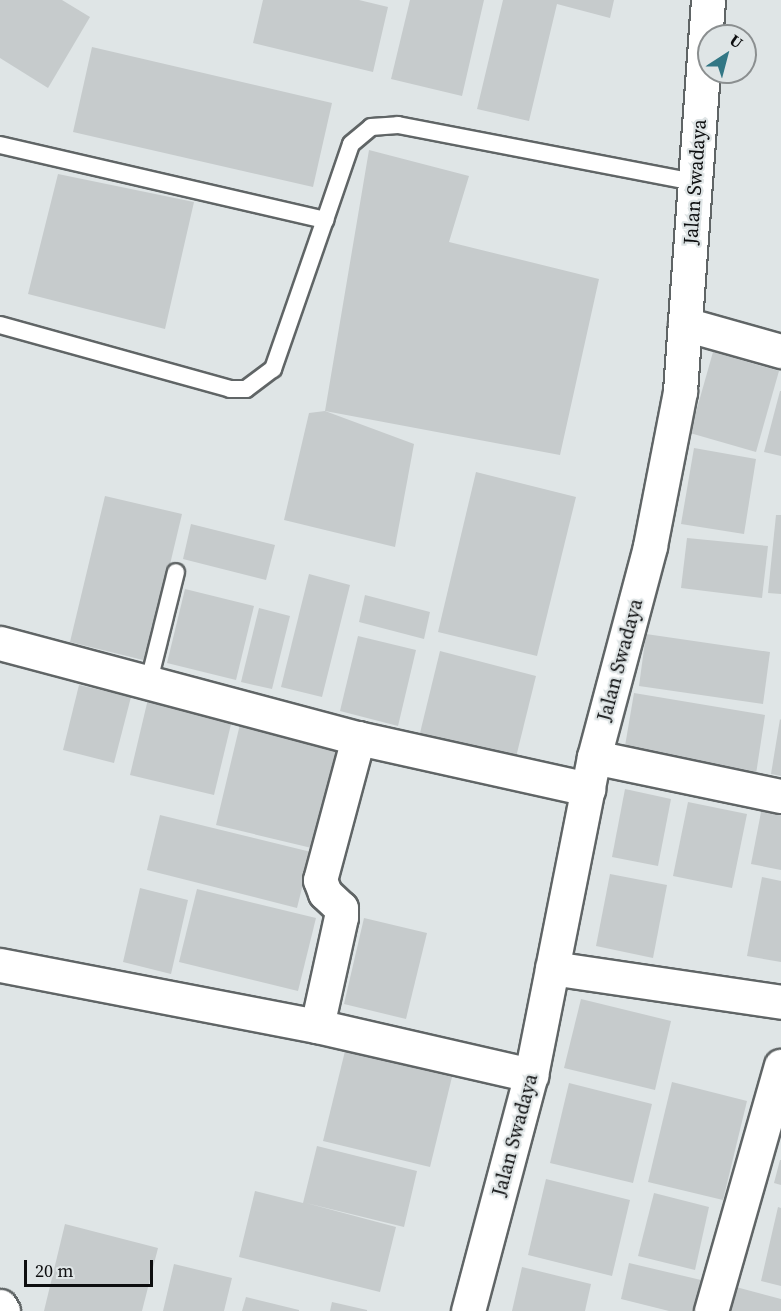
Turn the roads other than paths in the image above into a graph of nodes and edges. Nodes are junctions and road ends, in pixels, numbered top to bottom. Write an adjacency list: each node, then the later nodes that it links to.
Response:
1 (708, 0): 3 (street, Jalan Swadaya)
2 (0, 145): 4 (lane)
3 (695, 182): 4 (lane); 5 (street, Jalan Swadaya)
4 (325, 220): 6 (lane)
5 (685, 324): 7 (street); 12 (street, Jalan Swadaya)
6 (0, 325)
7 (781, 351)
8 (176, 572): 10 (lane)
9 (0, 643): 10 (street)
10 (149, 681): 11 (street)
11 (358, 738): 13 (street); 18 (street)
12 (594, 757): 13 (street, Jalan Swadaya); 14 (street)
13 (588, 789): 16 (street, Jalan Swadaya)
14 (781, 796)
15 (0, 965): 18 (street)
16 (552, 968): 17 (street); 20 (street, Jalan Swadaya)
17 (781, 1002)
18 (317, 1026): 20 (street)
19 (781, 1066): 24 (street)
20 (531, 1076): 23 (street, Jalan Swadaya)
21 (0, 1306): 22 (street)
22 (3, 1311)
23 (468, 1311)
24 (711, 1311)

